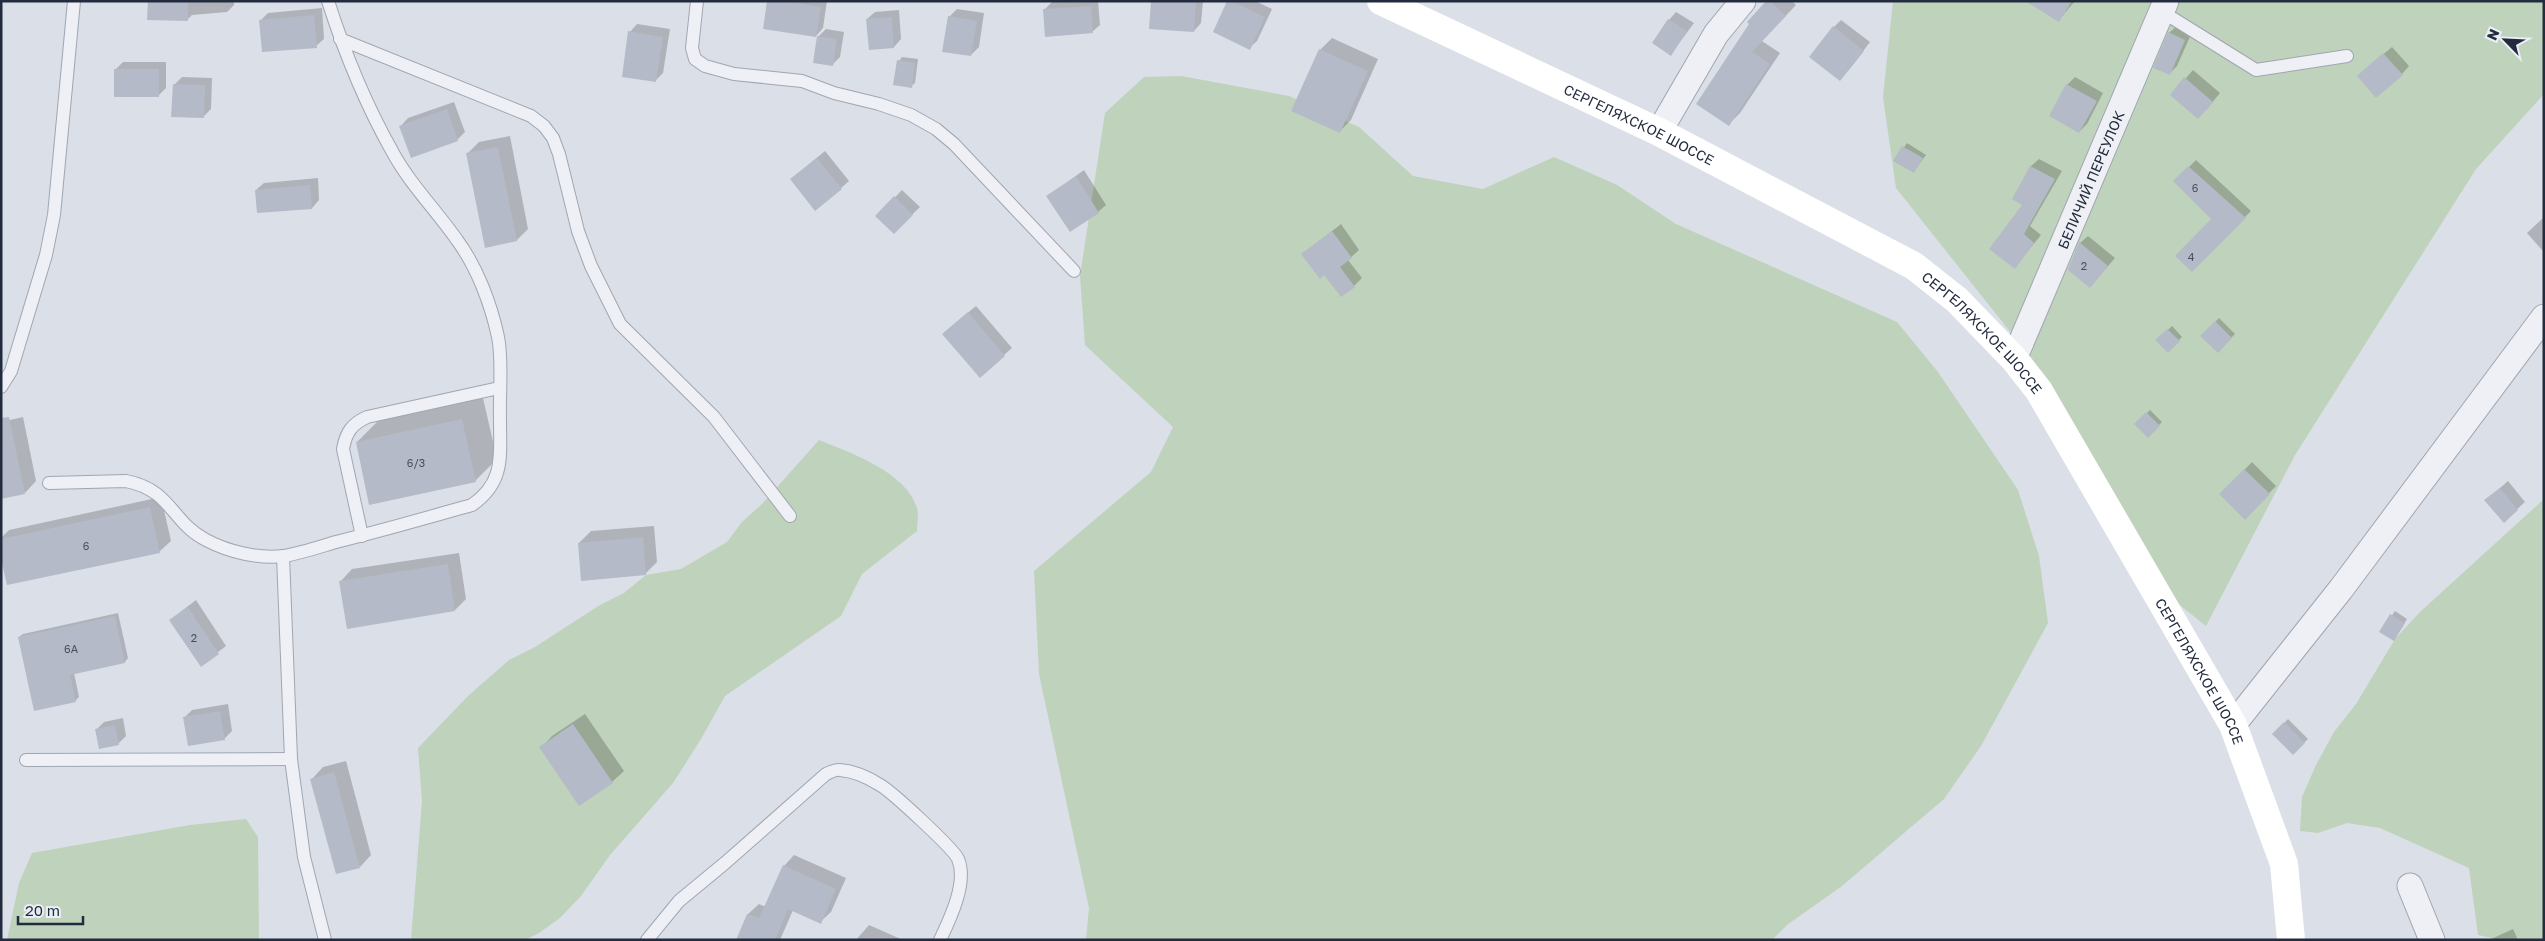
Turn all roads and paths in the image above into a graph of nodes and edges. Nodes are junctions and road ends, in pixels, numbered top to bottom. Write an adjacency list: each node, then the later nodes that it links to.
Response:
1 (74, 1): 13 (lane)
2 (328, 1): 7 (lane)
3 (697, 1): 10 (lane)
4 (1743, 1): 9 (street)
5 (1395, 4): 9 (main road, СЕРГЕЛЯХСКОЕ ШОССЕ)
6 (2164, 6): 8 (lane); 12 (street, БЕЛИЧИЙ ПЕРЕУЛОК)
7 (340, 39): 14 (lane); 16 (lane)
8 (2347, 56)
9 (1659, 132): 12 (main road, СЕРГЕЛЯХСКОЕ ШОССЕ)
10 (1074, 271)
11 (2544, 317): 19 (street)
12 (2014, 358): 19 (main road, СЕРГЕЛЯХСКОЕ ШОССЕ)
13 (1, 386)
14 (499, 388): 17 (lane); 17 (lane)
15 (49, 483): 18 (lane)
16 (790, 516)
17 (362, 536): 18 (lane)
18 (283, 556): 20 (lane)
19 (2233, 725): 26 (main road, СЕРГЕЛЯХСКОЕ ШОССЕ)
20 (291, 759): 21 (lane); 24 (lane)
21 (26, 760)
22 (2410, 886): 27 (street)
23 (648, 939): 25 (lane)
24 (325, 940)
25 (940, 940)
26 (2291, 940)
27 (2432, 940)

